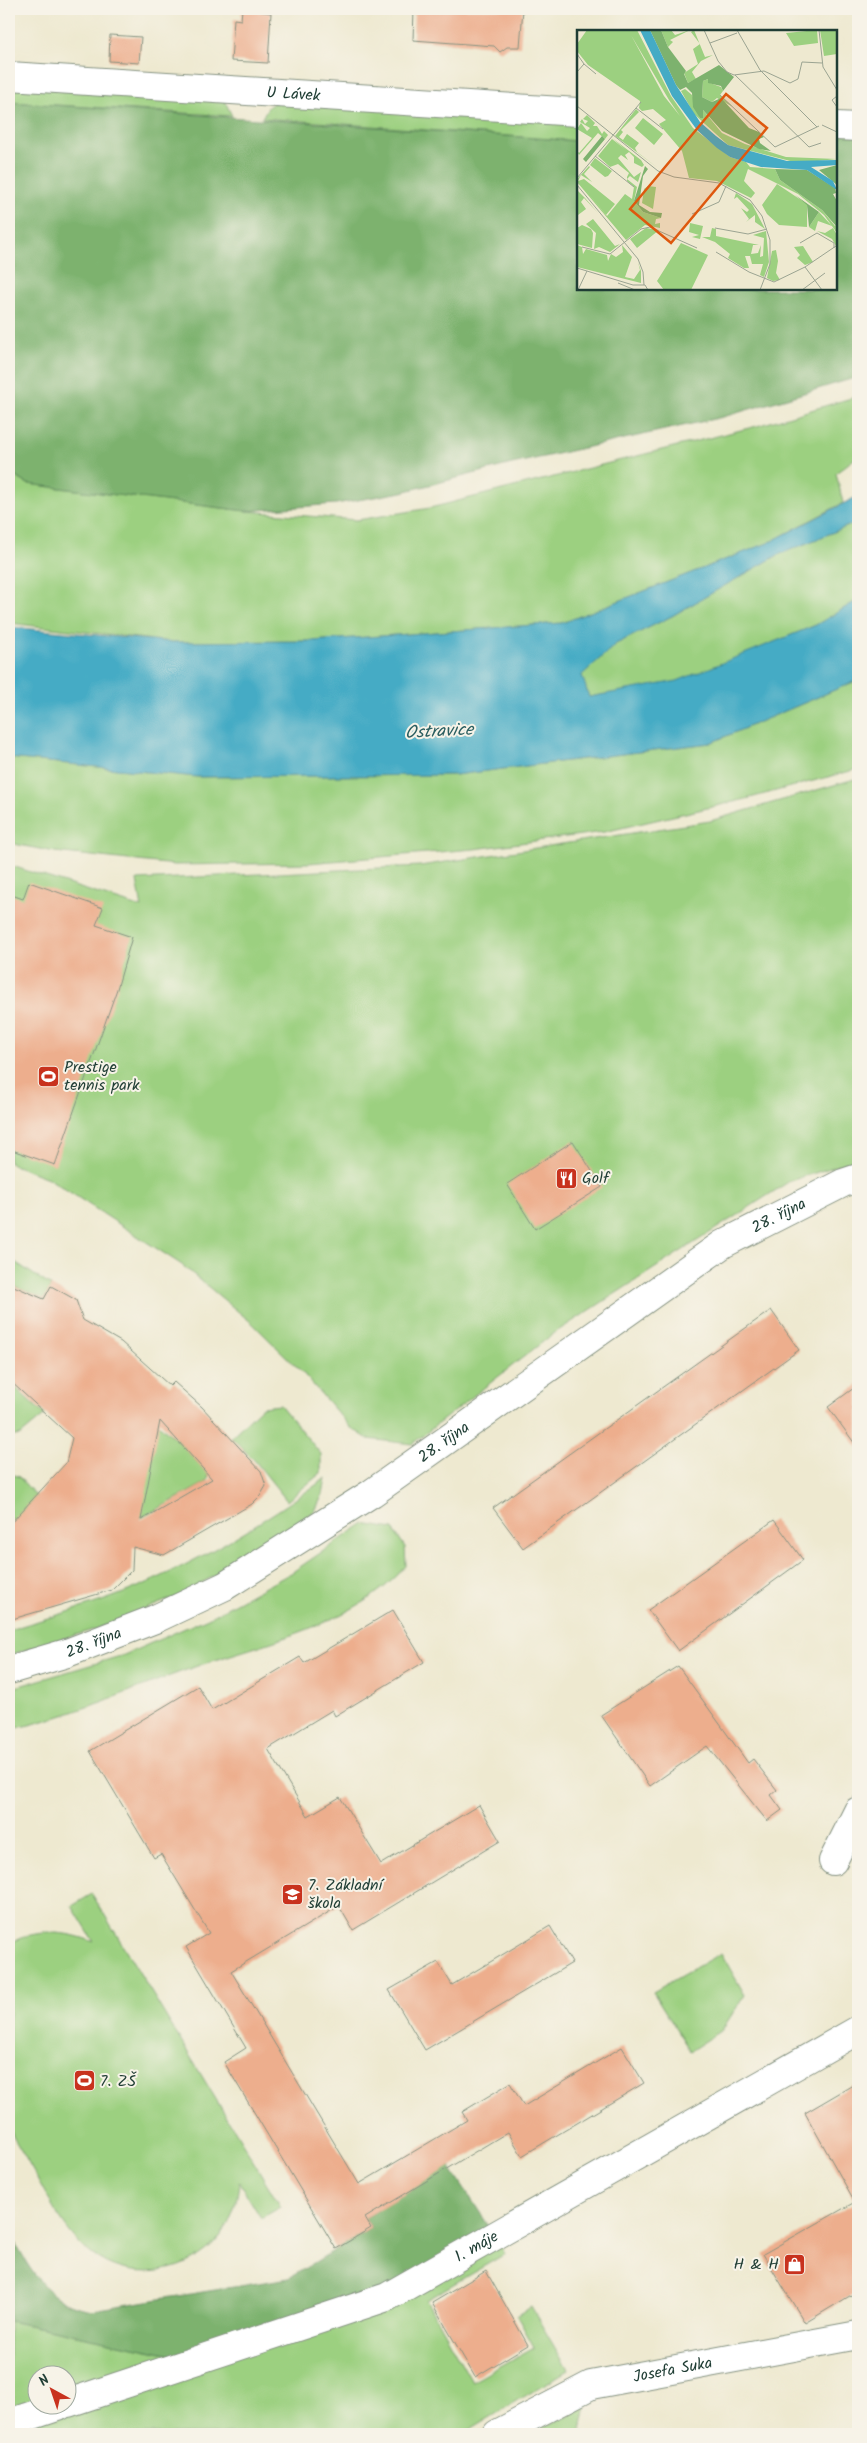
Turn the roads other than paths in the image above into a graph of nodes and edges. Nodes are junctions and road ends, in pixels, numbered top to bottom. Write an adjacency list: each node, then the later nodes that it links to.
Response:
1 (9, 76): 2 (street, U Lávek)
2 (577, 112)
3 (837, 126): 4 (street)
4 (858, 127)
5 (858, 1178): 6 (street, 28. října)
6 (9, 1670)
7 (858, 1811): 8 (street)
8 (833, 1861)
9 (858, 2030): 11 (street, 1. máje)
10 (858, 2335): 14 (street, Josefa Suka)
11 (78, 2400)
12 (30, 2416): 13 (street)
13 (9, 2423)
14 (497, 2434)

